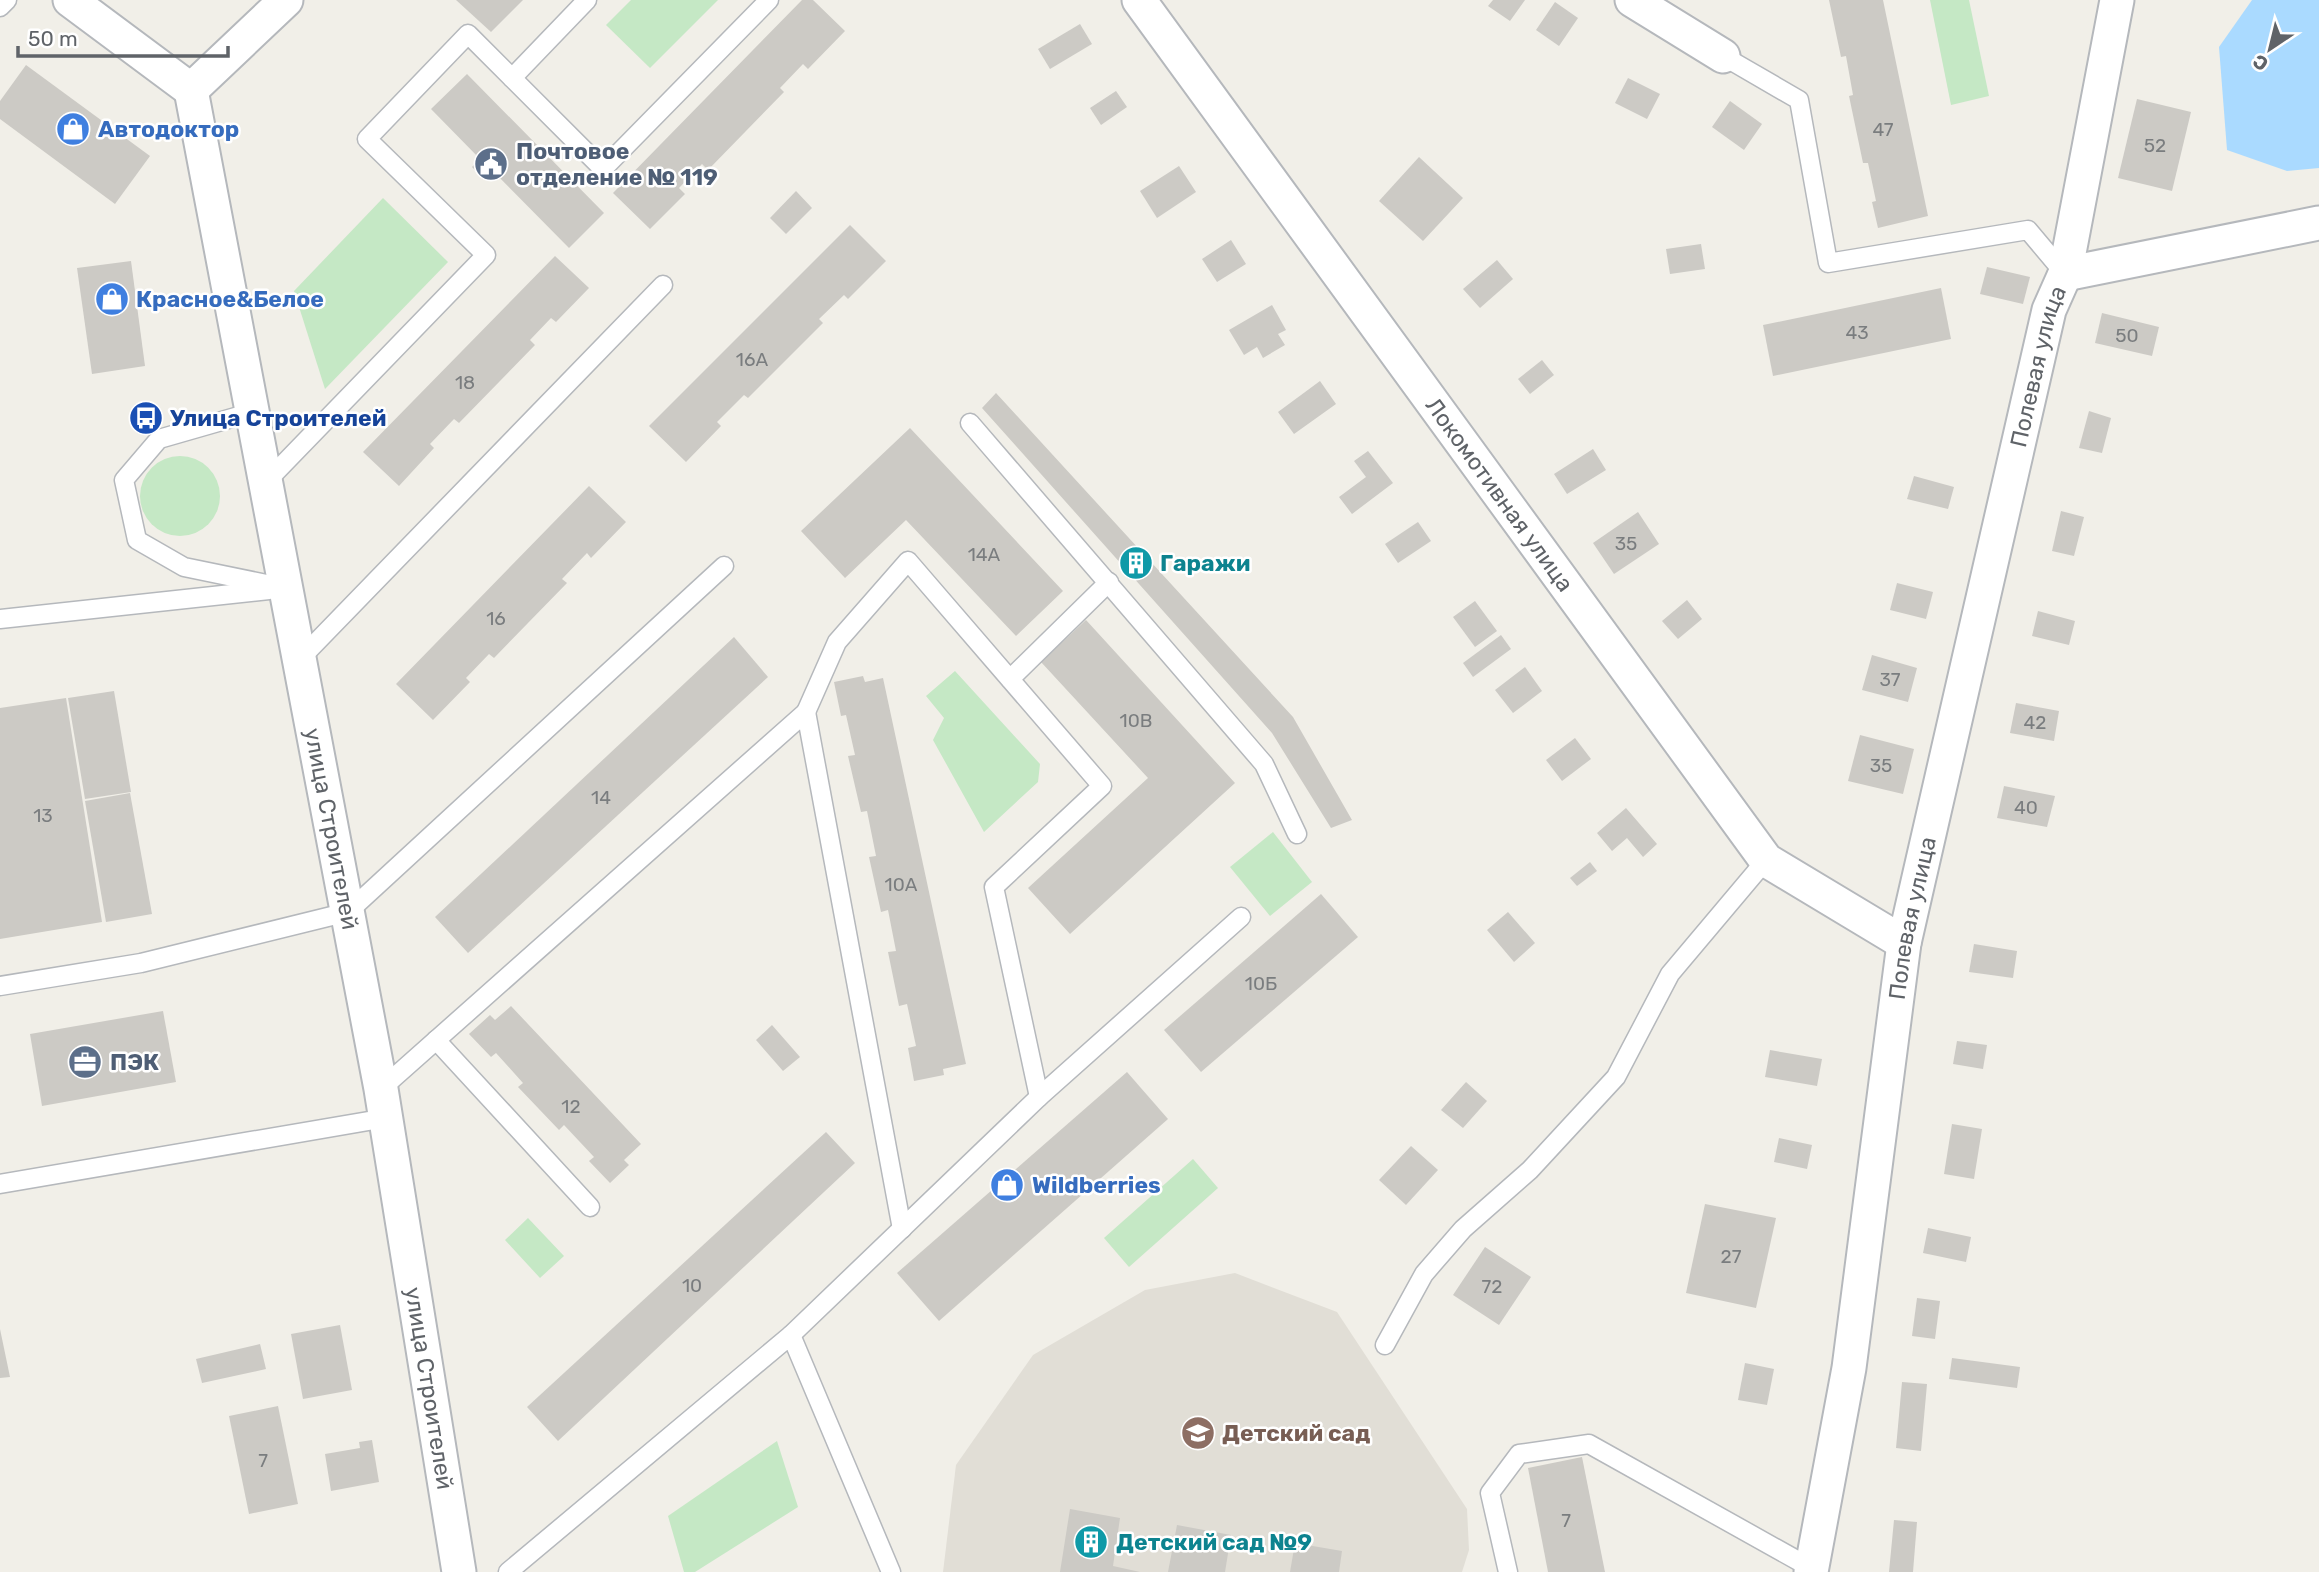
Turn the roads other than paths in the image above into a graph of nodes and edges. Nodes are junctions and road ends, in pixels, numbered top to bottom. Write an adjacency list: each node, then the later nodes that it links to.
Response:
1 (7, 0): 9 (lane)
2 (70, 0): 12 (street)
3 (286, 0): 12 (street)
4 (587, 0): 11 (lane)
5 (769, 0): 11 (lane)
6 (1139, 0): 27 (street, Локомотивная улица)
7 (1632, 0): 10 (street)
8 (2117, 0): 14 (street, Полевая улица)
9 (0, 7)
10 (1723, 56): 14 (lane)
11 (512, 78): 18 (lane)
12 (191, 90): 16 (street, улица Строителей)
13 (2319, 223): 14 (street)
14 (2065, 274): 30 (street, Полевая улица)
15 (663, 285): 23 (lane)
16 (253, 412): 18 (street, улица Строителей); 21 (lane)
17 (970, 423): 20 (lane)
18 (266, 482): 21 (street, улица Строителей)
19 (724, 566): 28 (lane)
20 (1109, 582): 24 (lane); 26 (lane)
21 (286, 588): 22 (lane); 23 (street, улица Строителей)
22 (0, 619)
23 (300, 659): 28 (street, улица Строителей)
24 (1010, 679): 25 (lane); 33 (lane)
25 (806, 712): 32 (lane); 37 (lane)
26 (1297, 834)
27 (1766, 860): 30 (street, Локомотивная улица); 39 (lane)
28 (348, 912): 31 (lane); 34 (street, улица Строителей)
29 (1241, 917): 33 (lane)
30 (1903, 943): 40 (street, Полевая улица)
31 (0, 986)
32 (436, 1040): 34 (lane); 36 (lane)
33 (1039, 1097): 37 (lane)
34 (384, 1104): 35 (lane); 41 (street, улица Строителей)
35 (0, 1184)
36 (590, 1207)
37 (902, 1229): 38 (lane)
38 (791, 1335): 42 (lane); 43 (lane)
39 (1385, 1345)
40 (1811, 1570): 44 (lane)
41 (459, 1572)
42 (508, 1572)
43 (891, 1572)
44 (1508, 1572)

